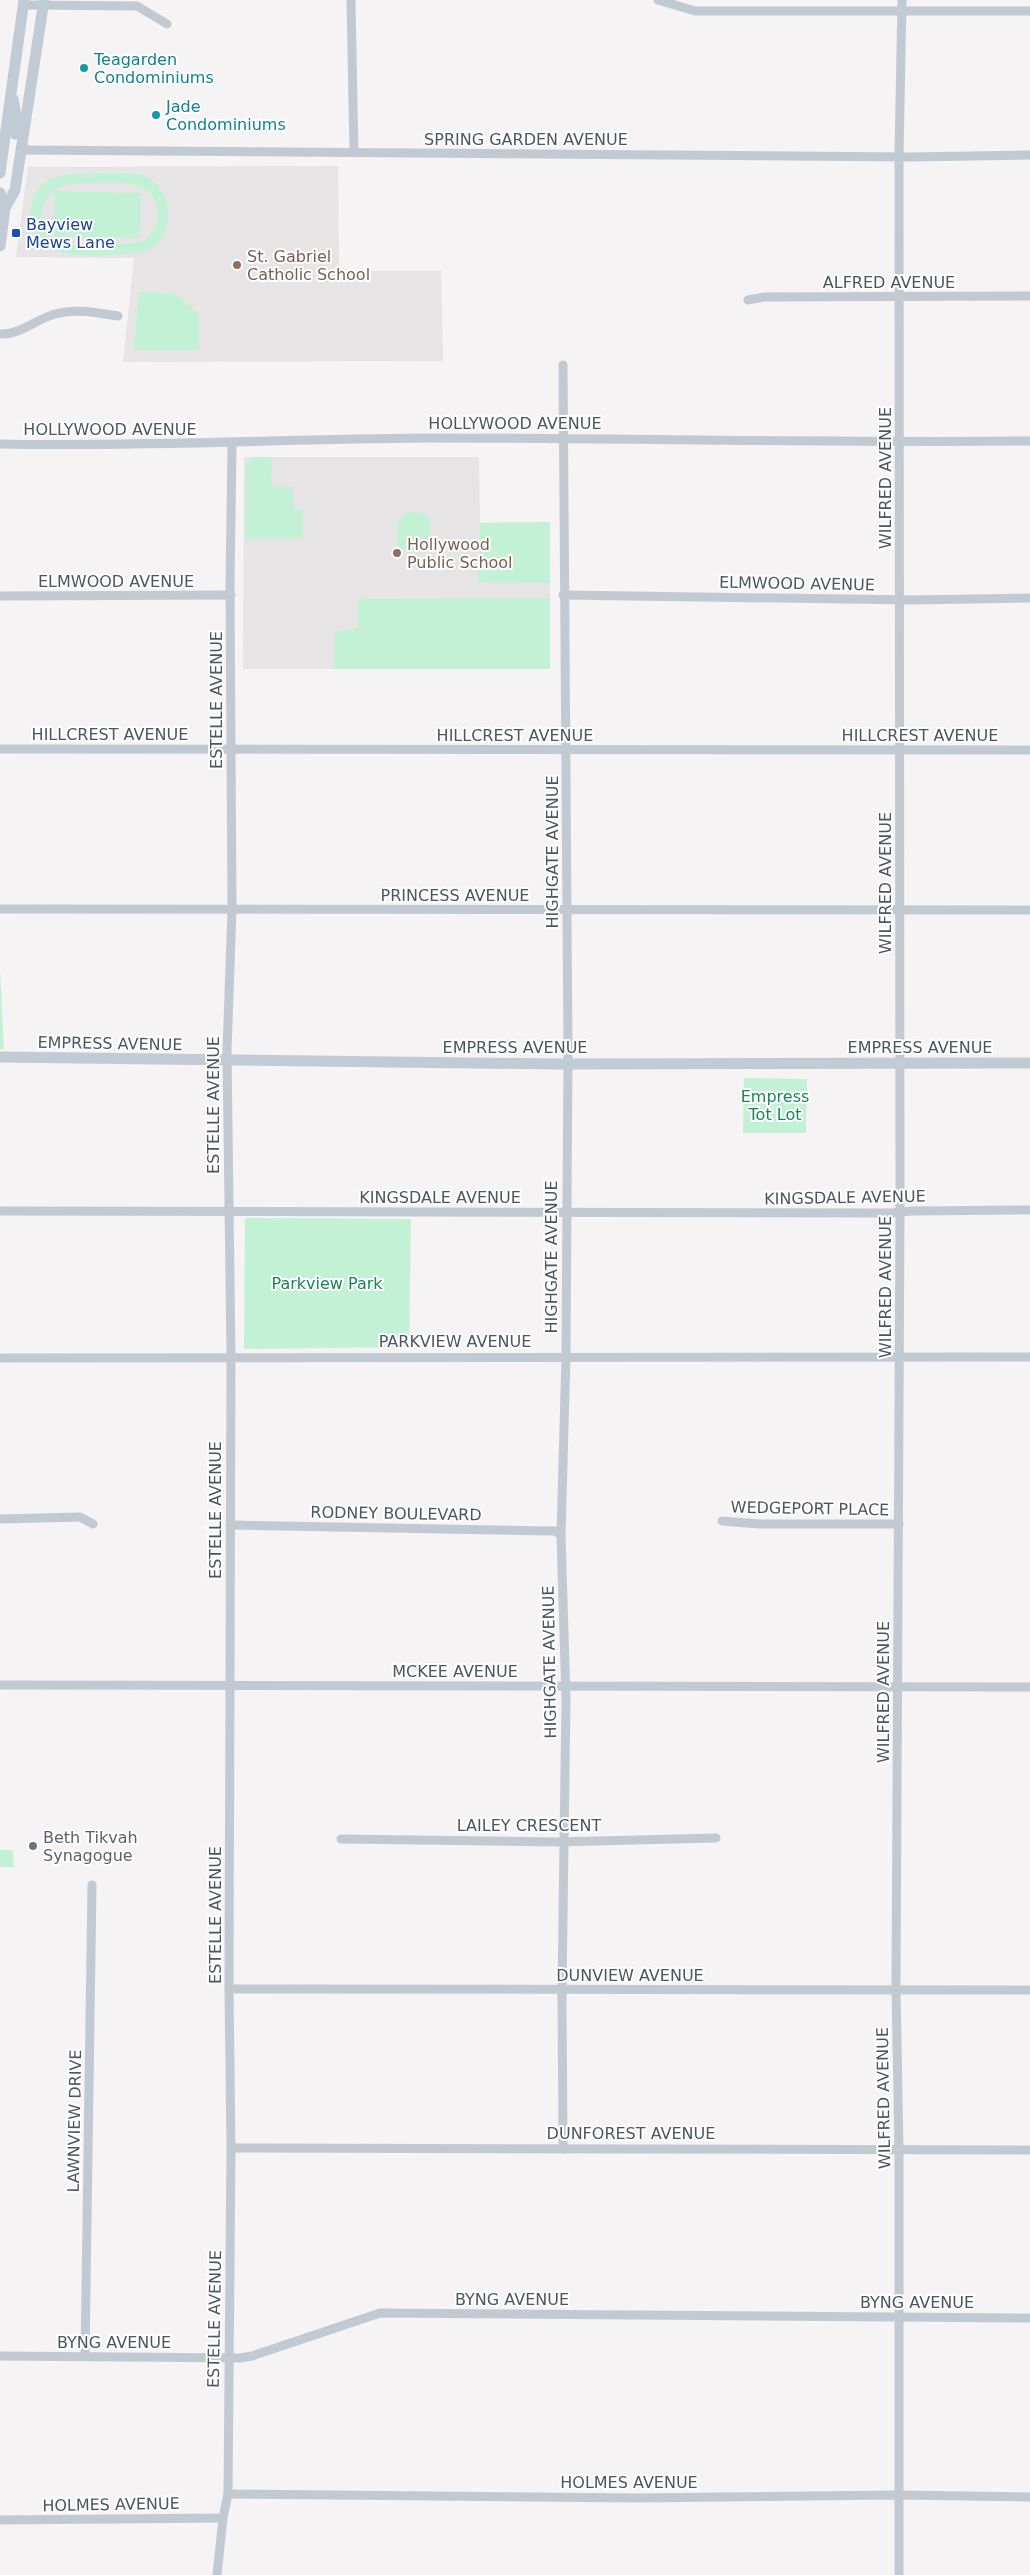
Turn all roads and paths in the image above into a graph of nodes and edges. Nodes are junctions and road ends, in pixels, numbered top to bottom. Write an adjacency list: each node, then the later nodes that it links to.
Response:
1 (351, 0): 11 (street)
2 (658, 0): 7 (street)
3 (902, 0): 7 (street, WILFRED AVENUE)
4 (24, 2): 5 (street); 9 (street)
5 (44, 3): 8 (street); 10 (street)
6 (1030, 11): 7 (street)
7 (901, 12): 12 (street, WILFRED AVENUE)
8 (167, 24)
9 (11, 92): 10 (street); 14 (street)
10 (21, 150): 11 (street, SPRING GARDEN AVENUE); 16 (street)
11 (354, 153): 12 (street, SPRING GARDEN AVENUE)
12 (900, 156): 13 (street, SPRING GARDEN AVENUE); 19 (street, WILFRED AVENUE)
13 (1030, 156)
14 (0, 172)
15 (0, 193): 16 (street)
16 (2, 208): 17 (street)
17 (0, 246)
18 (1030, 296): 19 (street, ALFRED AVENUE)
19 (900, 297): 20 (street, ALFRED AVENUE); 26 (street, WILFRED AVENUE)
20 (748, 300)
21 (118, 316): 22 (street)
22 (0, 334)
23 (563, 365): 24 (street, HIGHGATE AVENUE)
24 (564, 438): 26 (street, HOLLYWOOD AVENUE); 28 (street, HOLLYWOOD AVENUE); 30 (street, HIGHGATE AVENUE)
25 (1030, 441): 26 (street, HOLLYWOOD AVENUE)
26 (900, 443): 33 (street, WILFRED AVENUE)
27 (0, 444): 28 (street, HOLLYWOOD AVENUE)
28 (232, 444): 29 (street, ESTELLE AVENUE)
29 (231, 595): 31 (street, ELMWOOD AVENUE); 35 (street, ESTELLE AVENUE)
30 (563, 595): 33 (street, ELMWOOD AVENUE); 36 (street, HIGHGATE AVENUE)
31 (0, 596)
32 (1030, 598): 33 (street, ELMWOOD AVENUE)
33 (900, 599): 37 (street, WILFRED AVENUE)
34 (0, 749): 35 (street, HILLCREST AVENUE)
35 (230, 749): 36 (street, HILLCREST AVENUE); 40 (street, ESTELLE AVENUE)
36 (567, 750): 37 (street, HILLCREST AVENUE); 41 (street, HIGHGATE AVENUE)
37 (900, 750): 38 (street, HILLCREST AVENUE); 43 (street, WILFRED AVENUE)
38 (1030, 750)
39 (0, 909): 40 (street, PRINCESS AVENUE)
40 (232, 910): 41 (street, PRINCESS AVENUE); 45 (street, ESTELLE AVENUE)
41 (566, 910): 43 (street, PRINCESS AVENUE); 47 (street, HIGHGATE AVENUE)
42 (1030, 910): 43 (street, PRINCESS AVENUE)
43 (901, 911): 48 (street, WILFRED AVENUE)
44 (0, 1057): 45 (street, EMPRESS AVENUE)
45 (227, 1061): 47 (street, EMPRESS AVENUE); 51 (street, ESTELLE AVENUE)
46 (1030, 1063): 48 (street, EMPRESS AVENUE)
47 (568, 1064): 48 (street, EMPRESS AVENUE); 52 (street, HIGHGATE AVENUE)
48 (900, 1064): 53 (street, WILFRED AVENUE)
49 (1030, 1210): 53 (street, KINGSDALE AVENUE)
50 (0, 1211): 51 (street, KINGSDALE AVENUE)
51 (228, 1211): 52 (street, KINGSDALE AVENUE); 54 (street, ESTELLE AVENUE)
52 (566, 1212): 53 (street, KINGSDALE AVENUE); 55 (street, HIGHGATE AVENUE)
53 (900, 1212): 56 (street, WILFRED AVENUE)
54 (231, 1356): 55 (street, PARKVIEW AVENUE); 58 (street, PARKVIEW AVENUE); 63 (street, ESTELLE AVENUE)
55 (566, 1356): 56 (street, PARKVIEW AVENUE); 64 (street, HIGHGATE AVENUE)
56 (900, 1357): 57 (street, PARKVIEW AVENUE); 62 (street, WILFRED AVENUE)
57 (1030, 1357)
58 (0, 1358)
59 (0, 1519): 61 (street)
60 (722, 1521): 62 (street, WEDGEPORT PLACE)
61 (92, 1524)
62 (899, 1524): 68 (street, WILFRED AVENUE)
63 (230, 1525): 64 (street, RODNEY BOULEVARD); 66 (street, ESTELLE AVENUE)
64 (561, 1535): 67 (street, HIGHGATE AVENUE)
65 (0, 1685): 66 (street, MCKEE AVENUE)
66 (230, 1685): 67 (street, MCKEE AVENUE); 74 (street, ESTELLE AVENUE)
67 (566, 1687): 68 (street, MCKEE AVENUE); 72 (street, HIGHGATE AVENUE)
68 (898, 1687): 69 (street, MCKEE AVENUE); 75 (street, WILFRED AVENUE)
69 (1030, 1687)
70 (716, 1838): 72 (street, LAILEY CRESCENT)
71 (341, 1839): 72 (street, LAILEY CRESCENT)
72 (563, 1842): 76 (street, HIGHGATE AVENUE)
73 (92, 1885): 85 (street, LAWNVIEW DRIVE)
74 (230, 1988): 76 (street, DUNVIEW AVENUE); 78 (street, ESTELLE AVENUE)
75 (896, 1988): 76 (street, DUNVIEW AVENUE); 77 (street, DUNVIEW AVENUE); 80 (street, WILFRED AVENUE)
76 (562, 1990): 79 (street, HIGHGATE AVENUE)
77 (1030, 1990)
78 (231, 2148): 79 (street, DUNFOREST AVENUE); 86 (street, ESTELLE AVENUE)
79 (563, 2149): 80 (street, DUNFOREST AVENUE)
80 (899, 2149): 81 (street, DUNFOREST AVENUE); 82 (street, WILFRED AVENUE)
81 (1030, 2150)
82 (898, 2317): 83 (street, BYNG AVENUE); 86 (street, BYNG AVENUE); 88 (street, WILFRED AVENUE)
83 (1030, 2318)
84 (0, 2356): 85 (street, BYNG AVENUE)
85 (85, 2356): 86 (street, BYNG AVENUE)
86 (228, 2357): 87 (street, ESTELLE AVENUE)
87 (228, 2494): 88 (street, HOLMES AVENUE); 90 (street, ESTELLE AVENUE)
88 (898, 2495): 89 (street, HOLMES AVENUE); 93 (street, WILFRED AVENUE)
89 (1030, 2497)
90 (222, 2518): 91 (street, HOLMES AVENUE); 92 (street, ESTELLE AVENUE)
91 (0, 2520)
92 (217, 2575)
93 (899, 2575)

